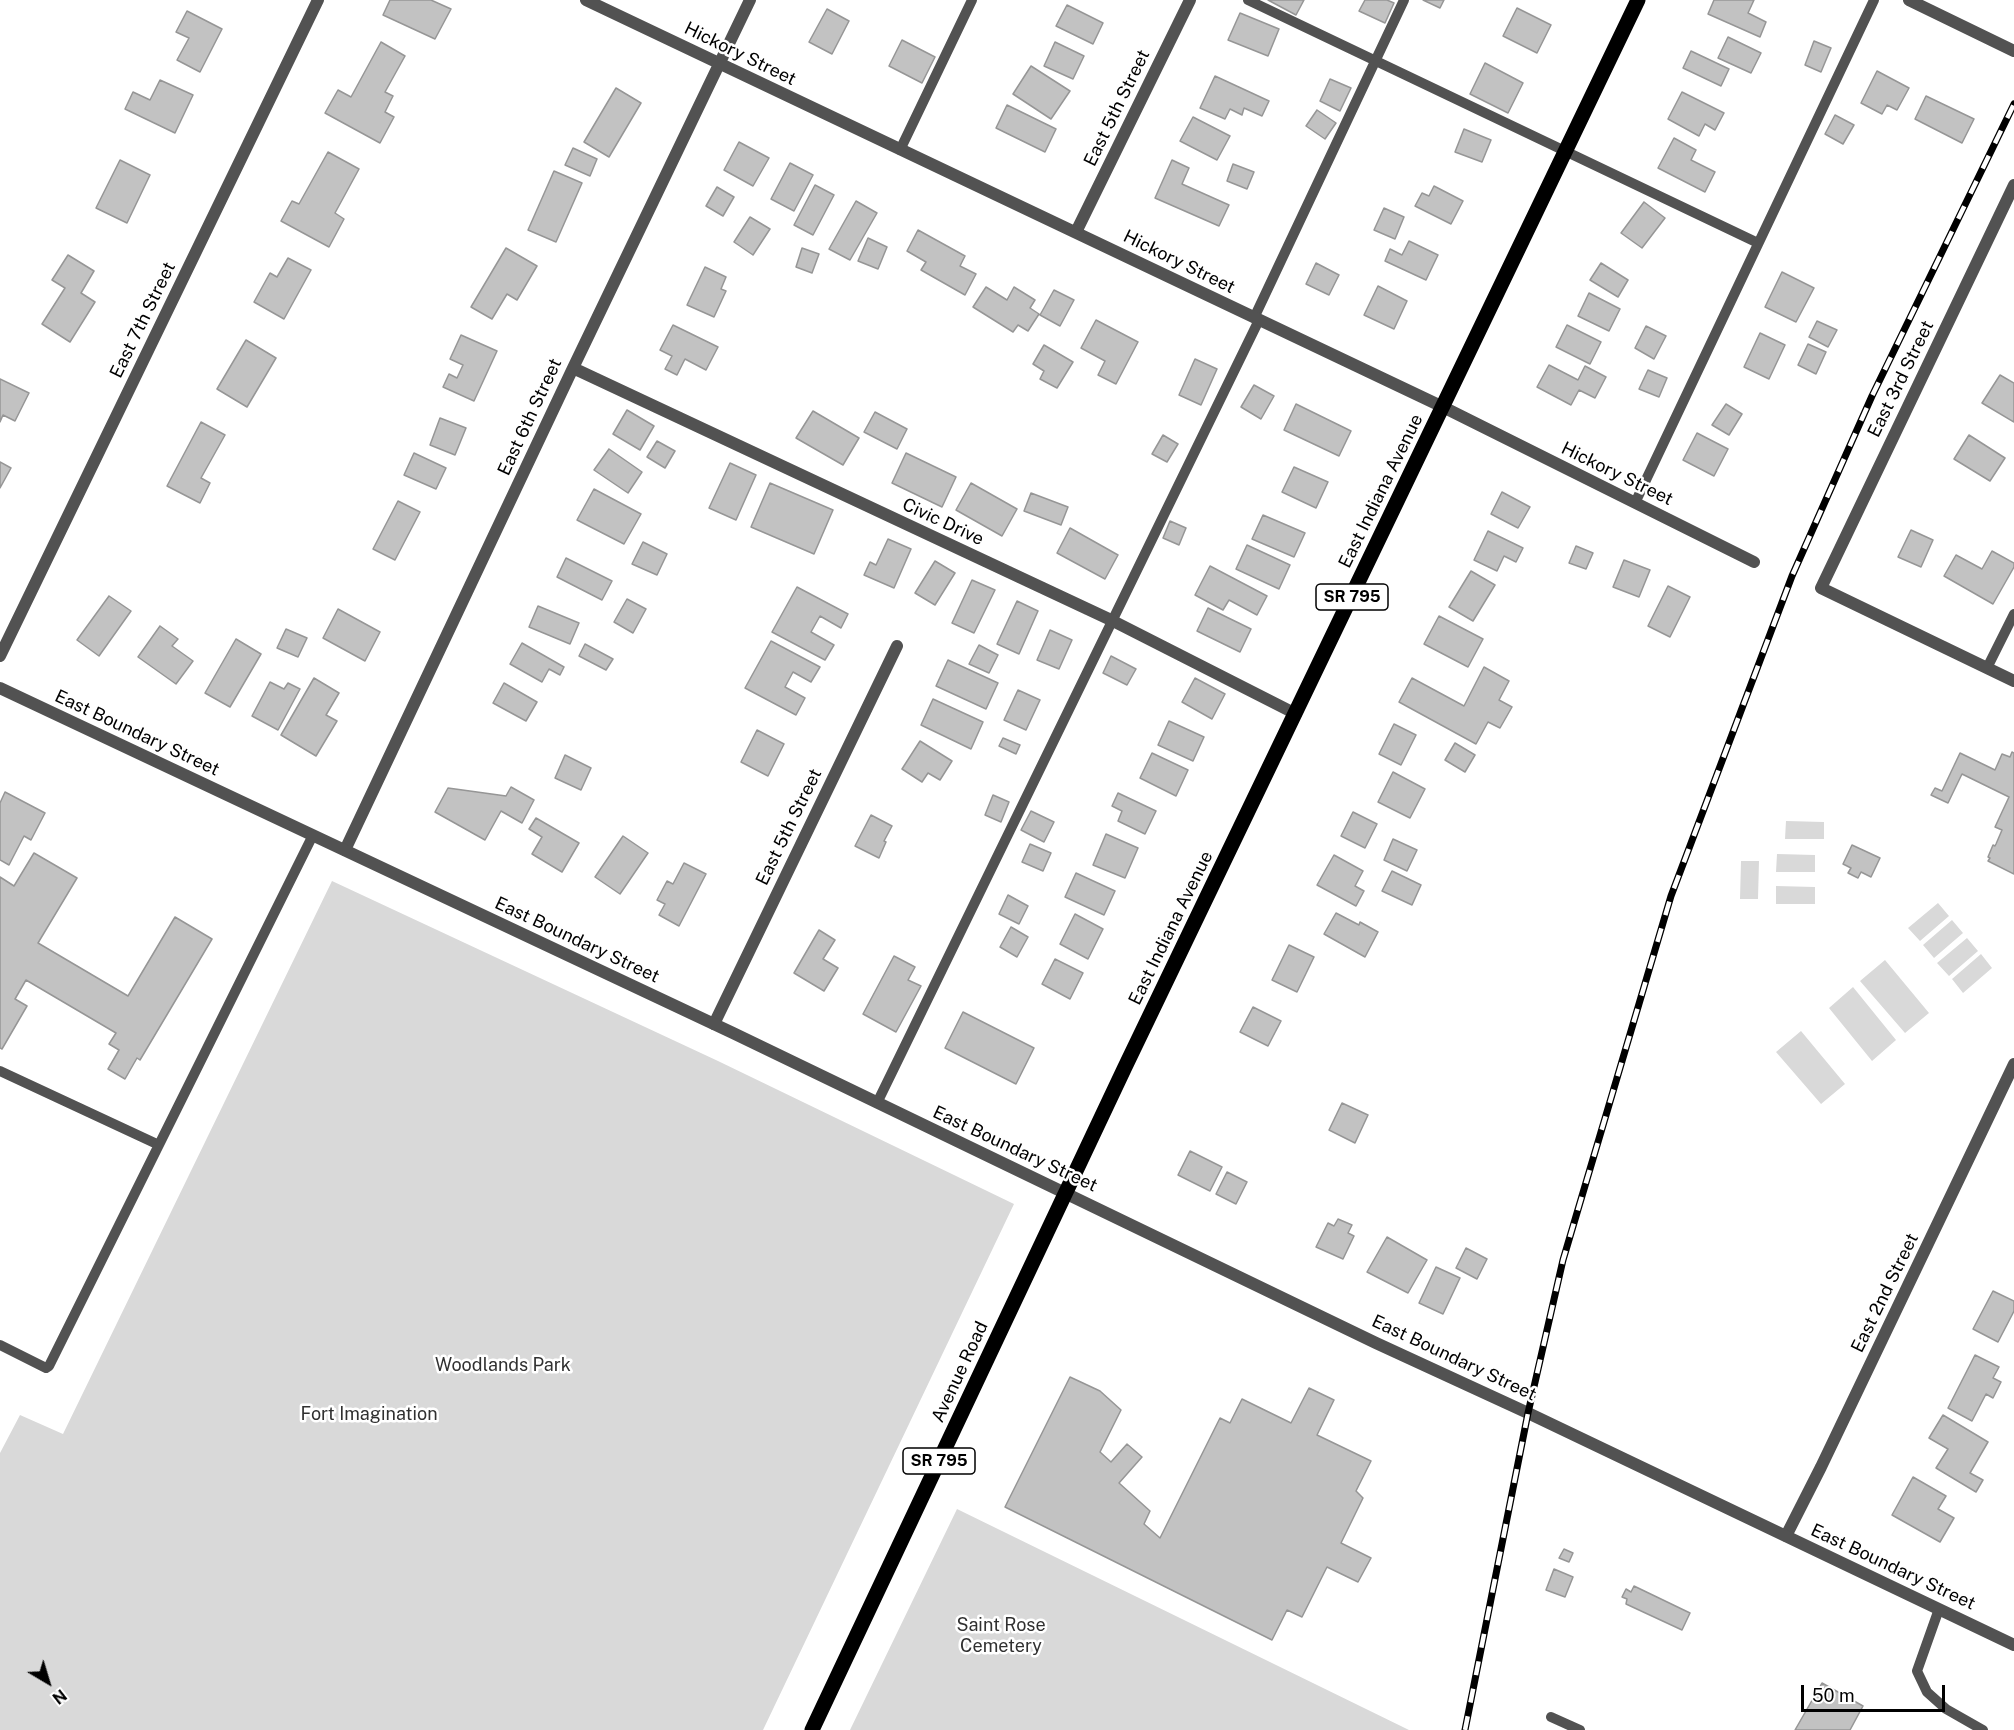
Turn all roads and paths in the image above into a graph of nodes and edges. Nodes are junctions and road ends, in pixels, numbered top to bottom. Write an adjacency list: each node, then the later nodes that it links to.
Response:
1 (318, 0): 27 (street, East 7th Street)
2 (586, 0): 13 (street, Hickory Street)
3 (750, 0): 13 (street, East 6th Street)
4 (972, 0): 14 (lane)
5 (1190, 0): 17 (street, East 5th Street)
6 (1248, 0): 12 (lane)
7 (1404, 0): 12 (lane)
8 (1638, 0): 15 (main road, East Indiana Avenue / SR 795)
9 (1874, 0): 18 (lane)
10 (1909, 0): 11 (street)
11 (2014, 51)
12 (1375, 61): 15 (lane); 19 (lane)
13 (720, 64): 14 (street, Hickory Street); 20 (street, East 6th Street)
14 (900, 150): 17 (street, Hickory Street)
15 (1565, 152): 18 (lane); 21 (main road, East Indiana Avenue / SR 795)
16 (2014, 185): 28 (street, East 3rd Street)
17 (1076, 232): 19 (street, Hickory Street)
18 (1758, 243): 22 (lane)
19 (1256, 319): 21 (street, Hickory Street); 25 (lane)
20 (573, 368): 25 (street, Civic Drive); 33 (street, East 6th Street)
21 (1443, 407): 22 (street, Hickory Street); 31 (main road, East Indiana Avenue / SR 795)
22 (1635, 503): 23 (street, Hickory Street)
23 (1754, 562)
24 (2014, 615): 28 (lane)
25 (1112, 620): 31 (street, Civic Drive); 37 (lane)
26 (897, 646): 34 (street, East 5th Street)
27 (0, 656)
28 (1988, 668): 29 (street)
29 (2014, 681)
30 (0, 688): 32 (street, East Boundary Street)
31 (1296, 714): 39 (main road, East Indiana Avenue / SR 795)
32 (313, 835): 33 (street, East Boundary Street); 38 (lane)
33 (345, 850): 34 (street, East Boundary Street)
34 (714, 1024): 37 (street, East Boundary Street)
35 (2014, 1064): 41 (street, East 2nd Street)
36 (0, 1071): 38 (lane)
37 (877, 1103): 39 (street, East Boundary Street)
38 (159, 1144): 40 (lane)
39 (1066, 1193): 41 (street, East Boundary Street); 45 (main road, Avenue Road / SR 795)
40 (0, 1345)
41 (1786, 1536): 42 (street, East Boundary Street)
42 (1940, 1609): 43 (street, East Boundary Street); 47 (lane)
43 (2014, 1645)
44 (1551, 1717): 46 (lane)
45 (812, 1730)
46 (1580, 1730)
47 (1983, 1730)

